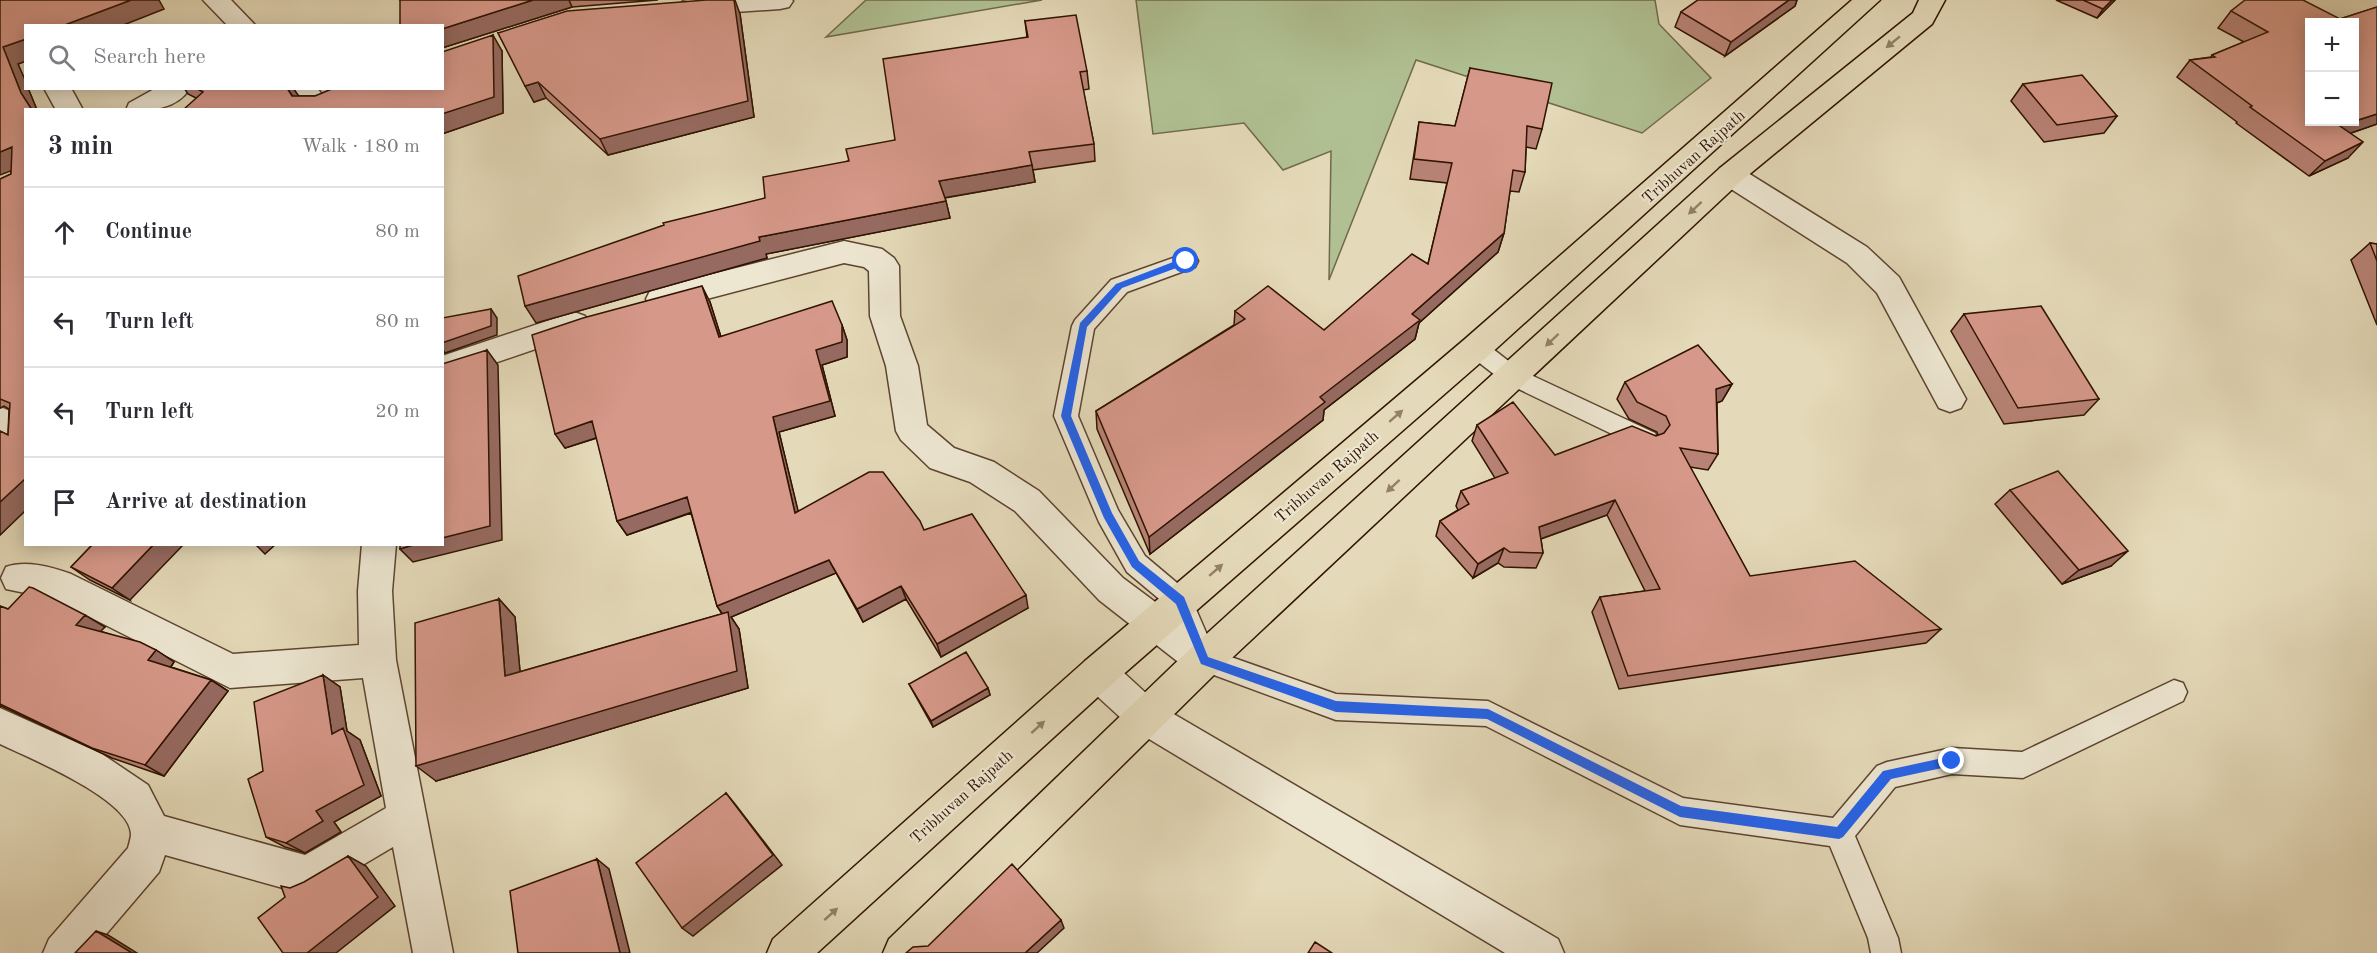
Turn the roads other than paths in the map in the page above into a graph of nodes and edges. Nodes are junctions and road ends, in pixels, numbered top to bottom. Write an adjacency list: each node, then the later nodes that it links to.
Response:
1 (216, 0): 6 (street)
2 (1867, 0): 15 (highway, Tribhuvan Rajpath)
3 (1932, 0): 11 (highway, one-way to 11)
4 (780, 1): 5 (street)
5 (669, 9)
6 (242, 24)
7 (58, 90): 9 (street)
8 (174, 90): 10 (street)
9 (69, 108)
10 (143, 108)
11 (1731, 176): 17 (highway, one-way to 17); 18 (street)
12 (1186, 261): 24 (lane)
13 (631, 306): 25 (street)
14 (598, 317): 16 (street)
15 (1476, 348): 17 (lane); 24 (highway, Tribhuvan Rajpath, one-way to 15)
16 (444, 368)
17 (1512, 376): 19 (lane); 27 (highway, one-way to 27)
18 (1950, 399)
19 (1647, 440)
20 (379, 546): 26 (street)
21 (84, 561): 23 (street)
22 (18, 578): 23 (street)
23 (59, 585): 26 (street)
24 (1180, 601): 25 (highway, Tribhuvan Rajpath); 27 (lane)
25 (1157, 624): 27 (street); 28 (highway, Tribhuvan Rajpath)
26 (378, 660): 32 (street)
27 (1204, 660): 30 (highway); 34 (lane)
28 (1098, 673): 30 (street); 37 (highway, Tribhuvan Rajpath, one-way to 28)
29 (2174, 692): 34 (lane)
30 (1147, 718): 38 (highway); 39 (street)
31 (0, 724): 33 (street)
32 (407, 817): 33 (street); 36 (street)
33 (151, 832): 35 (street)
34 (1839, 833): 40 (lane)
35 (63, 953)
36 (433, 953)
37 (787, 953)
38 (903, 953)
39 (1544, 953)
40 (1887, 953)

